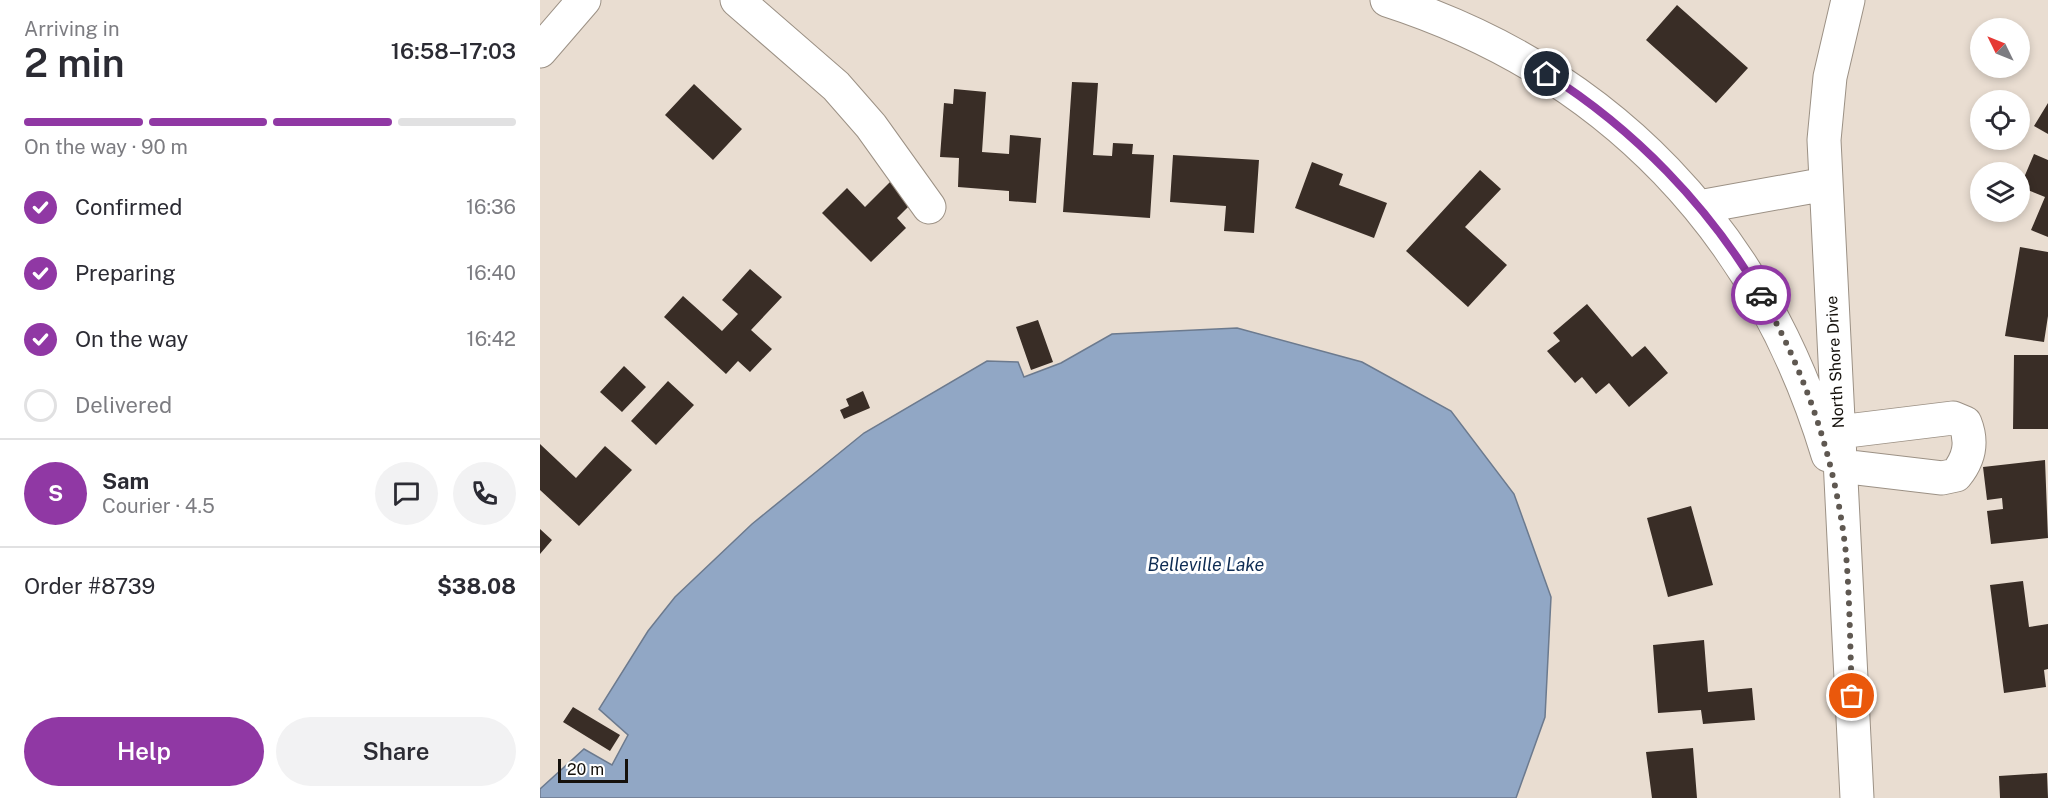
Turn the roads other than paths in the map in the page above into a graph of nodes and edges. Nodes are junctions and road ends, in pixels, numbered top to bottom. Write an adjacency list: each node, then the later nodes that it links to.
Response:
1 (584, 0): 5 (street)
2 (737, 0): 7 (street)
3 (1387, 0): 8 (street)
4 (1848, 0): 6 (street, North Shore Drive)
5 (540, 51)
6 (1826, 184): 8 (street); 9 (street, North Shore Drive)
7 (929, 207)
8 (1699, 207): 11 (street)
9 (1839, 432): 10 (street, North Shore Drive); 10 (street)
10 (1841, 466): 11 (street, North Shore Drive)
11 (1846, 554): 12 (street, North Shore Drive)
12 (1857, 798)

